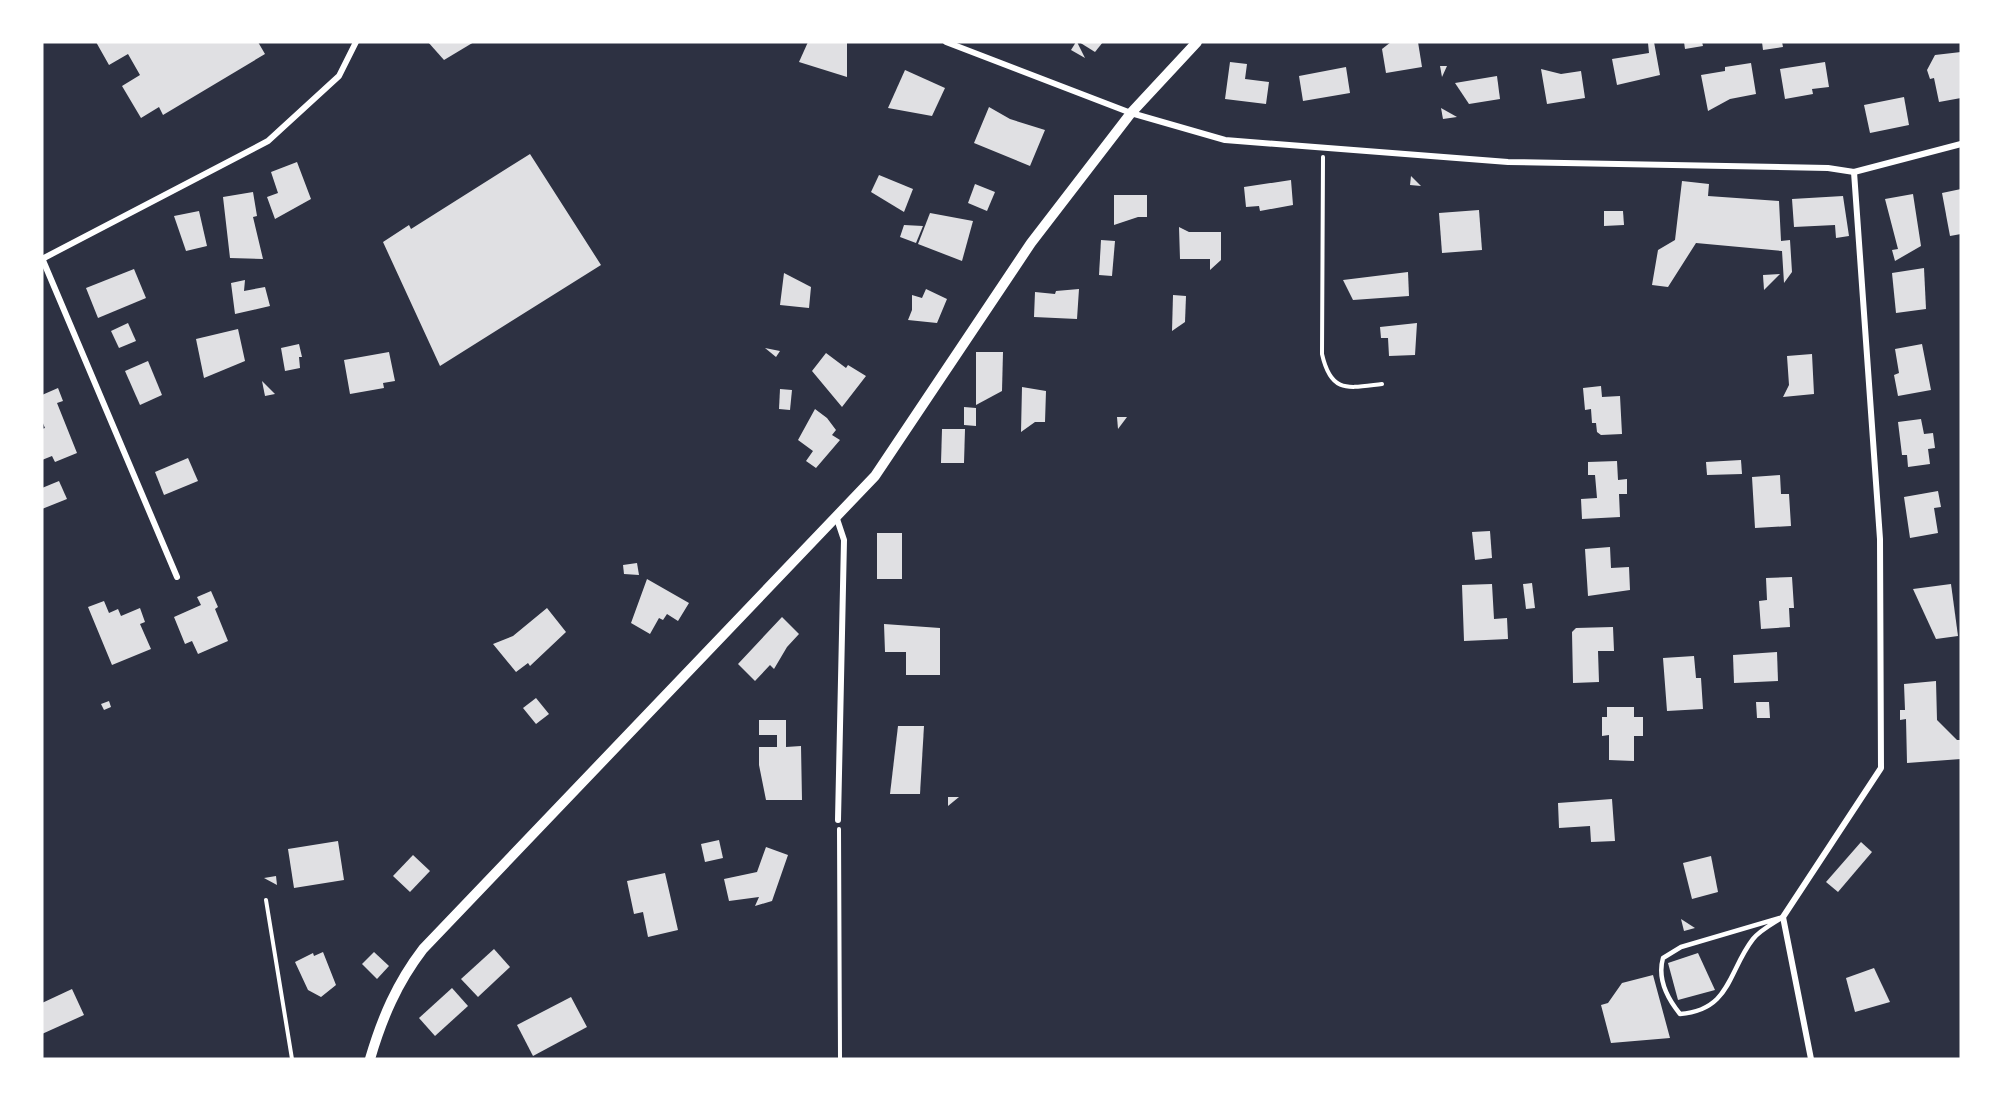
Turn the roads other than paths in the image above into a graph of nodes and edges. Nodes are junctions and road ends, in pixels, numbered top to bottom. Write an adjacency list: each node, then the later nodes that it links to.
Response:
1 (356, 42): 7 (street)
2 (946, 42): 4 (street)
3 (1197, 42): 4 (street)
4 (1131, 113): 6 (street); 8 (street)
5 (1961, 144): 6 (street)
6 (1854, 172): 11 (street)
7 (42, 259): 9 (street)
8 (836, 516): 10 (street); 12 (street)
9 (177, 577)
10 (838, 820)
11 (1783, 917): 11 (lane); 13 (street)
12 (370, 1059)
13 (1811, 1059)

